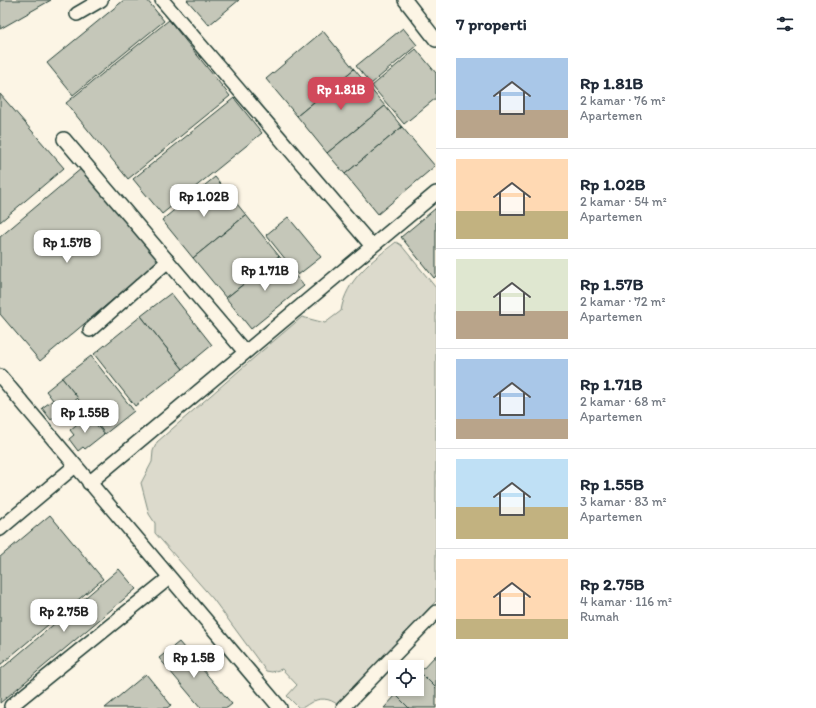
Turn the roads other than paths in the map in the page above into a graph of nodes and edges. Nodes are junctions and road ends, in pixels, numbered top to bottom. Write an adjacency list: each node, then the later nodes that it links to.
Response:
1 (101, 0): 4 (lane)
2 (162, 0): 8 (lane)
3 (405, 0): 5 (lane)
4 (77, 14)
5 (436, 40)
6 (64, 139): 9 (lane)
7 (436, 193): 8 (lane)
8 (372, 246): 11 (lane)
9 (168, 261): 10 (lane); 11 (lane)
10 (90, 330)
11 (245, 352): 14 (lane)
12 (0, 376): 13 (lane)
13 (75, 466): 14 (lane); 15 (lane)
14 (89, 483): 16 (lane)
15 (0, 529)
16 (169, 578): 20 (lane); 21 (lane)
17 (436, 612): 18 (lane)
18 (395, 660)
19 (388, 668): 22 (lane)
20 (11, 706)
21 (280, 708)
22 (343, 708)

